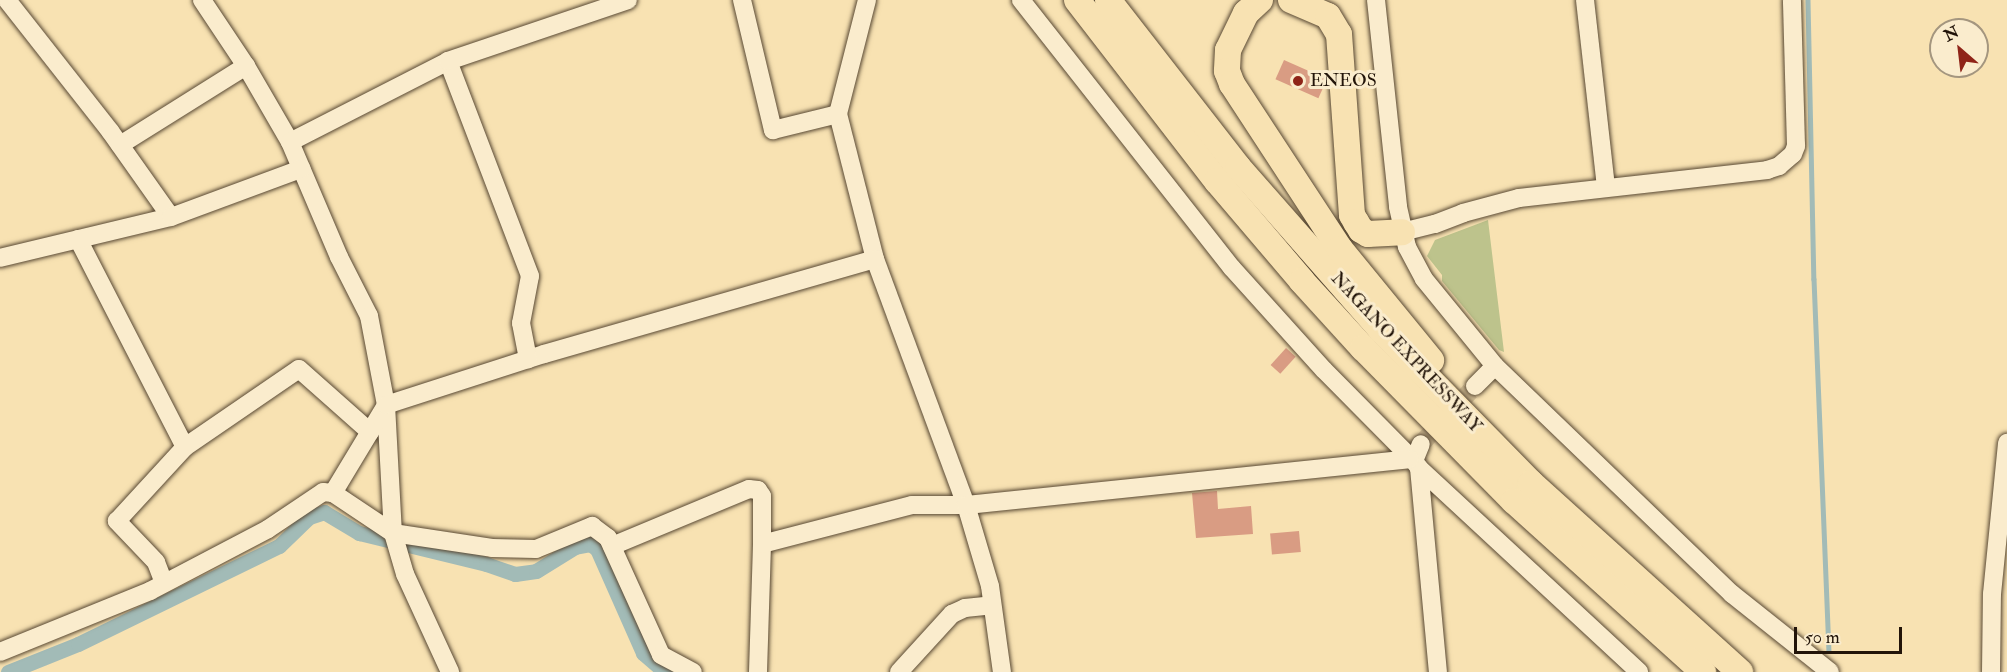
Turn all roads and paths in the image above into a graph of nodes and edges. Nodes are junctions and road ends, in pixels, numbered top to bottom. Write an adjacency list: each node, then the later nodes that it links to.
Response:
1 (7, 0): 18 (street)
2 (202, 0): 15 (street)
3 (628, 0): 14 (street)
4 (742, 0): 16 (street)
5 (867, 0): 16 (street)
6 (1021, 0): 34 (street)
7 (1077, 0): 53 (highway, NAGANO EXPRESSWAY)
8 (1108, 0): 40 (highway, NAGANO EXPRESSWAY)
9 (1260, 0): 40 (highway)
10 (1291, 0): 22 (highway)
11 (1376, 0): 22 (street)
12 (1585, 0): 20 (street)
13 (1792, 0): 20 (street)
14 (448, 61): 17 (street); 26 (street)
15 (246, 66): 17 (street); 18 (street)
16 (838, 114): 25 (street)
17 (290, 142): 19 (street)
18 (120, 145): 21 (street)
19 (301, 169): 21 (street); 29 (street)
20 (1606, 187): 22 (street)
21 (171, 217): 23 (street)
22 (1402, 232): 27 (street)
23 (78, 240): 24 (street); 33 (street)
24 (0, 258)
25 (875, 259): 26 (street); 36 (street)
26 (528, 358): 29 (street)
27 (1495, 366): 28 (street); 45 (street)
28 (1476, 386)
29 (386, 405): 30 (street); 37 (street)
30 (370, 432): 33 (street); 35 (street)
31 (2007, 443): 44 (street)
32 (1421, 444): 34 (street)
33 (185, 447): 41 (street)
34 (1414, 463): 36 (street); 51 (street); 52 (street)
35 (333, 492): 37 (street); 41 (street)
36 (966, 505): 38 (street); 42 (street)
37 (393, 533): 39 (street); 46 (street)
38 (762, 544): 39 (street); 48 (street)
39 (612, 546): 47 (street)
40 (1620, 566): 54 (highway, NAGANO EXPRESSWAY)
41 (164, 583): 43 (street)
42 (992, 605): 49 (street); 50 (street)
43 (0, 652)
44 (1990, 667)
45 (1826, 671)
46 (450, 672)
47 (693, 672)
48 (758, 672)
49 (899, 672)
50 (1002, 672)
51 (1438, 672)
52 (1639, 672)
53 (1702, 672)
54 (1740, 672)

